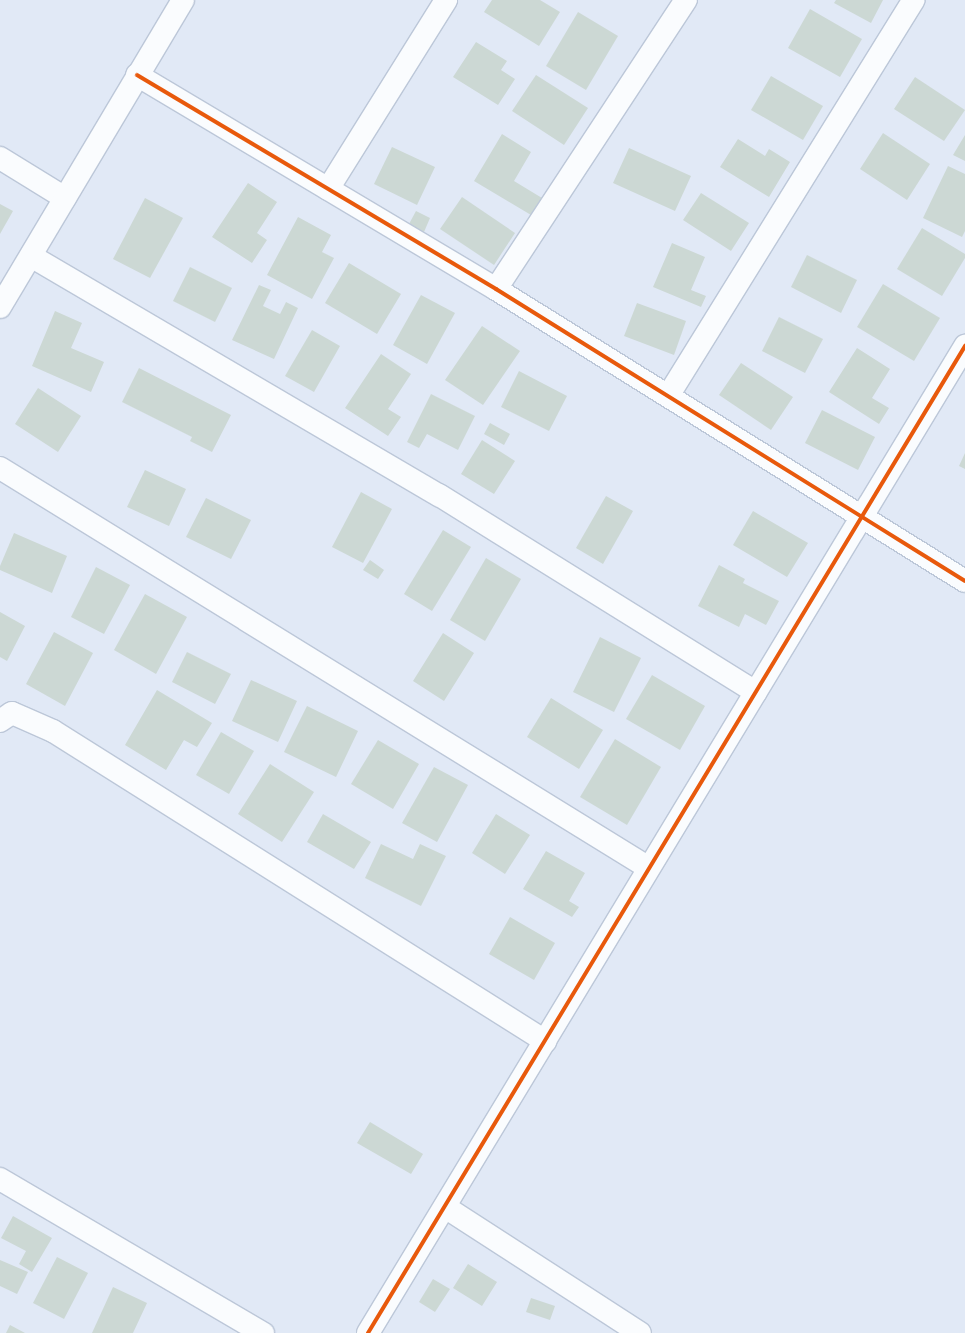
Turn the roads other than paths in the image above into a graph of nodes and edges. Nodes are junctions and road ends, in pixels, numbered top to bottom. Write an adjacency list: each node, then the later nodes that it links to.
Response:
1 (183, 0): 5 (street)
2 (446, 0): 7 (street)
3 (686, 0): 10 (street)
4 (914, 0): 13 (street)
5 (137, 75): 7 (street); 8 (street)
6 (0, 158): 8 (street)
7 (328, 189): 10 (street)
8 (65, 198): 9 (street)
9 (31, 256): 11 (street); 17 (street)
10 (496, 289): 13 (street)
11 (0, 307)
12 (965, 346): 15 (street)
13 (668, 396): 15 (street)
14 (0, 468): 19 (street)
15 (862, 516): 16 (street); 17 (street)
16 (965, 581)
17 (756, 692): 19 (street)
18 (0, 721): 20 (street)
19 (650, 868): 20 (street)
20 (545, 1041): 22 (street)
21 (0, 1179): 23 (street)
22 (445, 1207): 24 (street); 25 (street)
23 (263, 1333)
24 (368, 1333)
25 (640, 1333)

